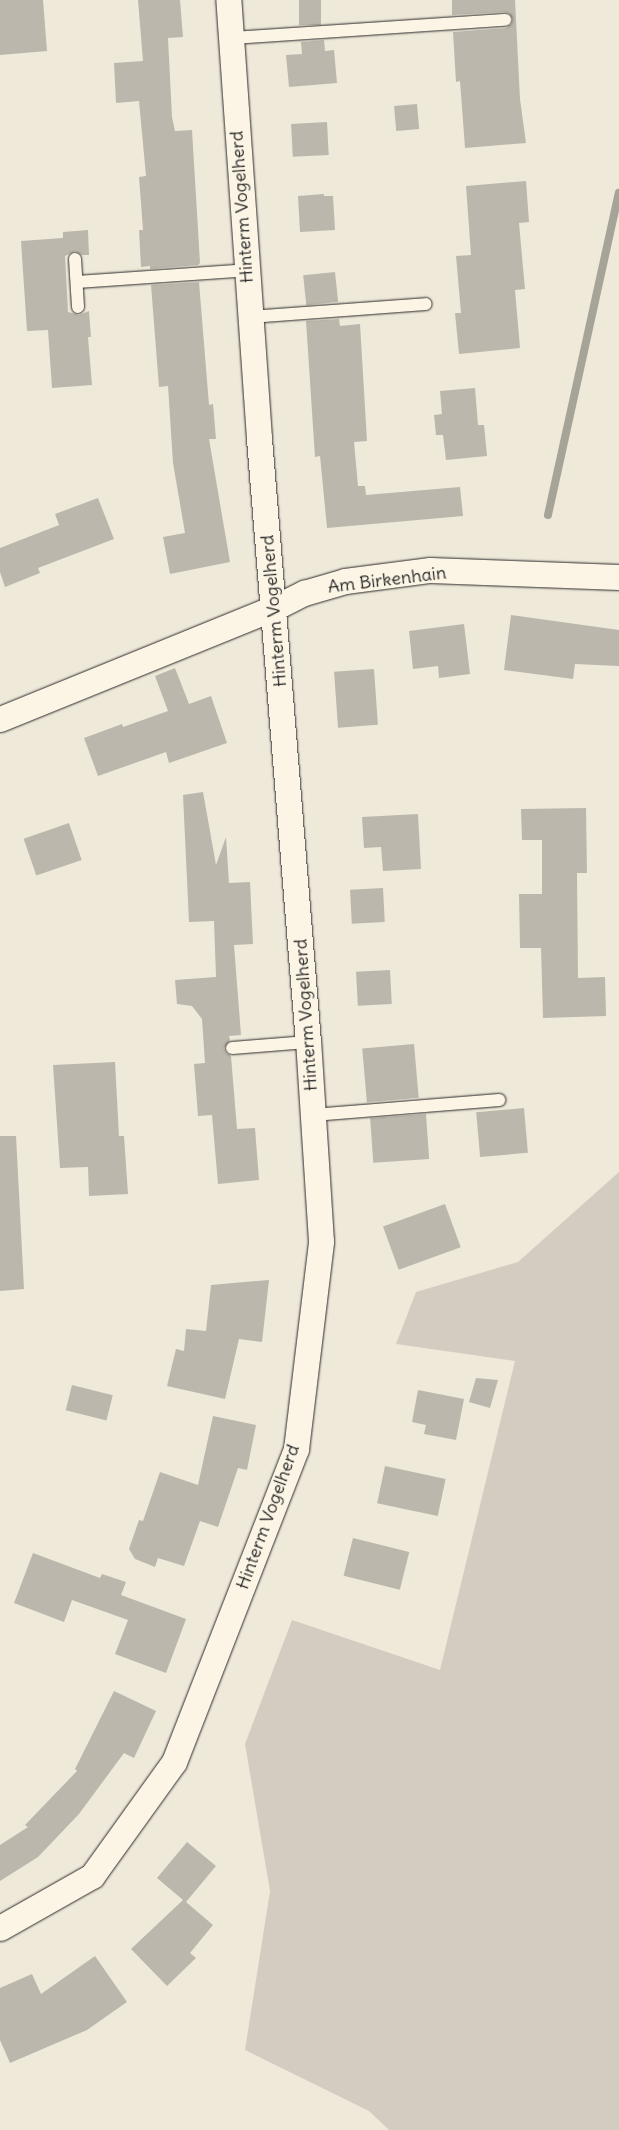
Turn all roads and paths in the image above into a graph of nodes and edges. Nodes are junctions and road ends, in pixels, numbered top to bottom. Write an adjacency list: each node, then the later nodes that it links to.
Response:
1 (228, 0): 3 (street, Hinterm Vogelherd)
2 (504, 20): 3 (lane)
3 (231, 38): 5 (street, Hinterm Vogelherd)
4 (75, 259): 6 (lane)
5 (247, 270): 6 (lane); 9 (street, Hinterm Vogelherd)
6 (77, 282): 8 (lane)
7 (426, 304): 9 (lane)
8 (78, 307)
9 (250, 317): 11 (street, Hinterm Vogelherd)
10 (619, 577): 11 (street, Am Birkenhain)
11 (274, 608): 12 (street, Am Birkenhain); 13 (street, Hinterm Vogelherd)
12 (0, 719)
13 (308, 1042): 14 (lane); 16 (street, Hinterm Vogelherd)
14 (232, 1048)
15 (499, 1100): 16 (lane)
16 (313, 1115): 17 (street, Hinterm Vogelherd)
17 (0, 1928)

